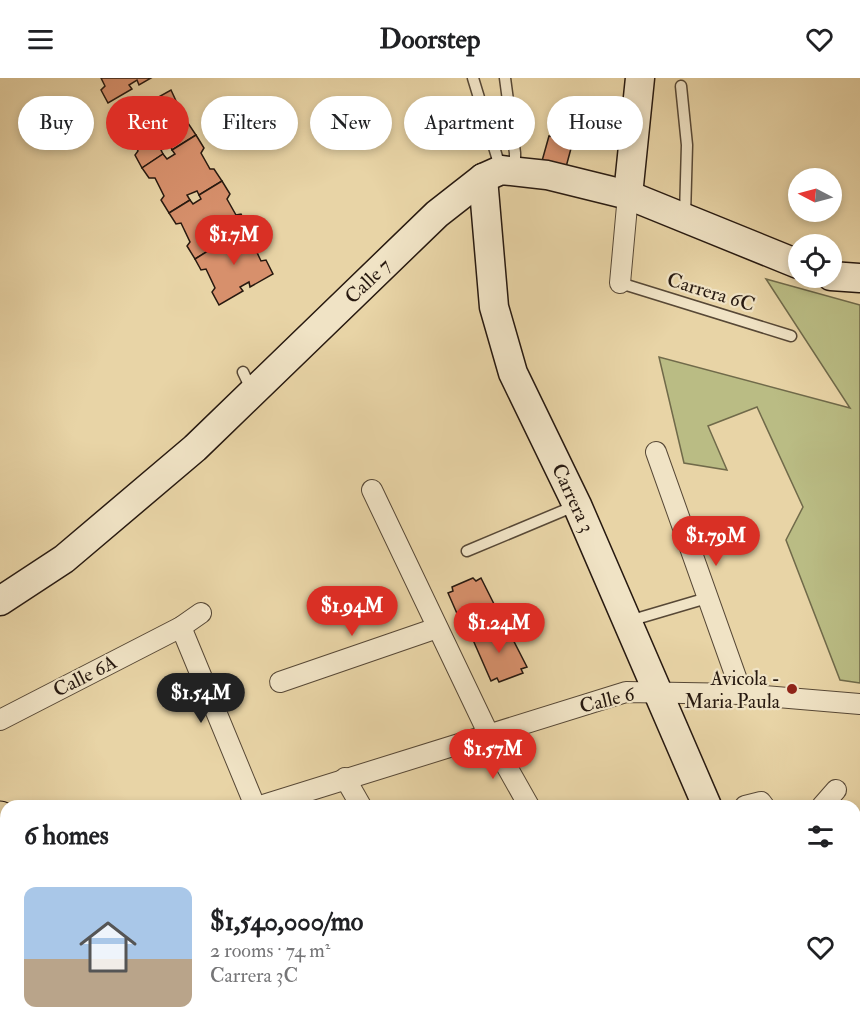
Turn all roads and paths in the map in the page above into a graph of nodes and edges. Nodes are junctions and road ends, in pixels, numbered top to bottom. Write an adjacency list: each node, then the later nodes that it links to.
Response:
1 (473, 78): 5 (lane, Carrera 3)
2 (505, 78): 5 (lane)
3 (640, 78): 6 (main road)
4 (681, 86): 7 (lane)
5 (499, 173): 6 (main road); 15 (main road, Carrera 3); 18 (main road, Calle 7)
6 (628, 195): 7 (main road); 11 (street)
7 (685, 218): 8 (main road)
8 (788, 260)
9 (842, 277): 10 (main road)
10 (860, 279)
11 (620, 283): 12 (lane, Carrera 6C)
12 (791, 336)
13 (656, 452): 17 (street)
14 (372, 489): 22 (street)
15 (577, 505): 16 (lane); 20 (main road, Carrera 3)
16 (467, 551)
17 (707, 598): 20 (lane); 25 (street)
18 (0, 601)
19 (201, 613): 21 (street, Calle 6A)
20 (627, 621): 24 (main road, Carrera 3)
21 (181, 627): 27 (street, Calle 6A); 31 (street)
22 (437, 627): 23 (street); 28 (street)
23 (280, 682)
24 (660, 693): 25 (street, Calle 6); 28 (street, Calle 6); 35 (main road, Carrera 3)
25 (742, 694): 26 (street, Calle 6)
26 (860, 704)
27 (0, 720)
28 (489, 735): 29 (street, Calle 6); 34 (street)
29 (345, 778): 32 (street, Calle 6); 33 (street)
30 (836, 790): 36 (street)
31 (253, 800)
32 (278, 800)
33 (358, 800)
34 (526, 800)
35 (705, 800)
36 (827, 800)

